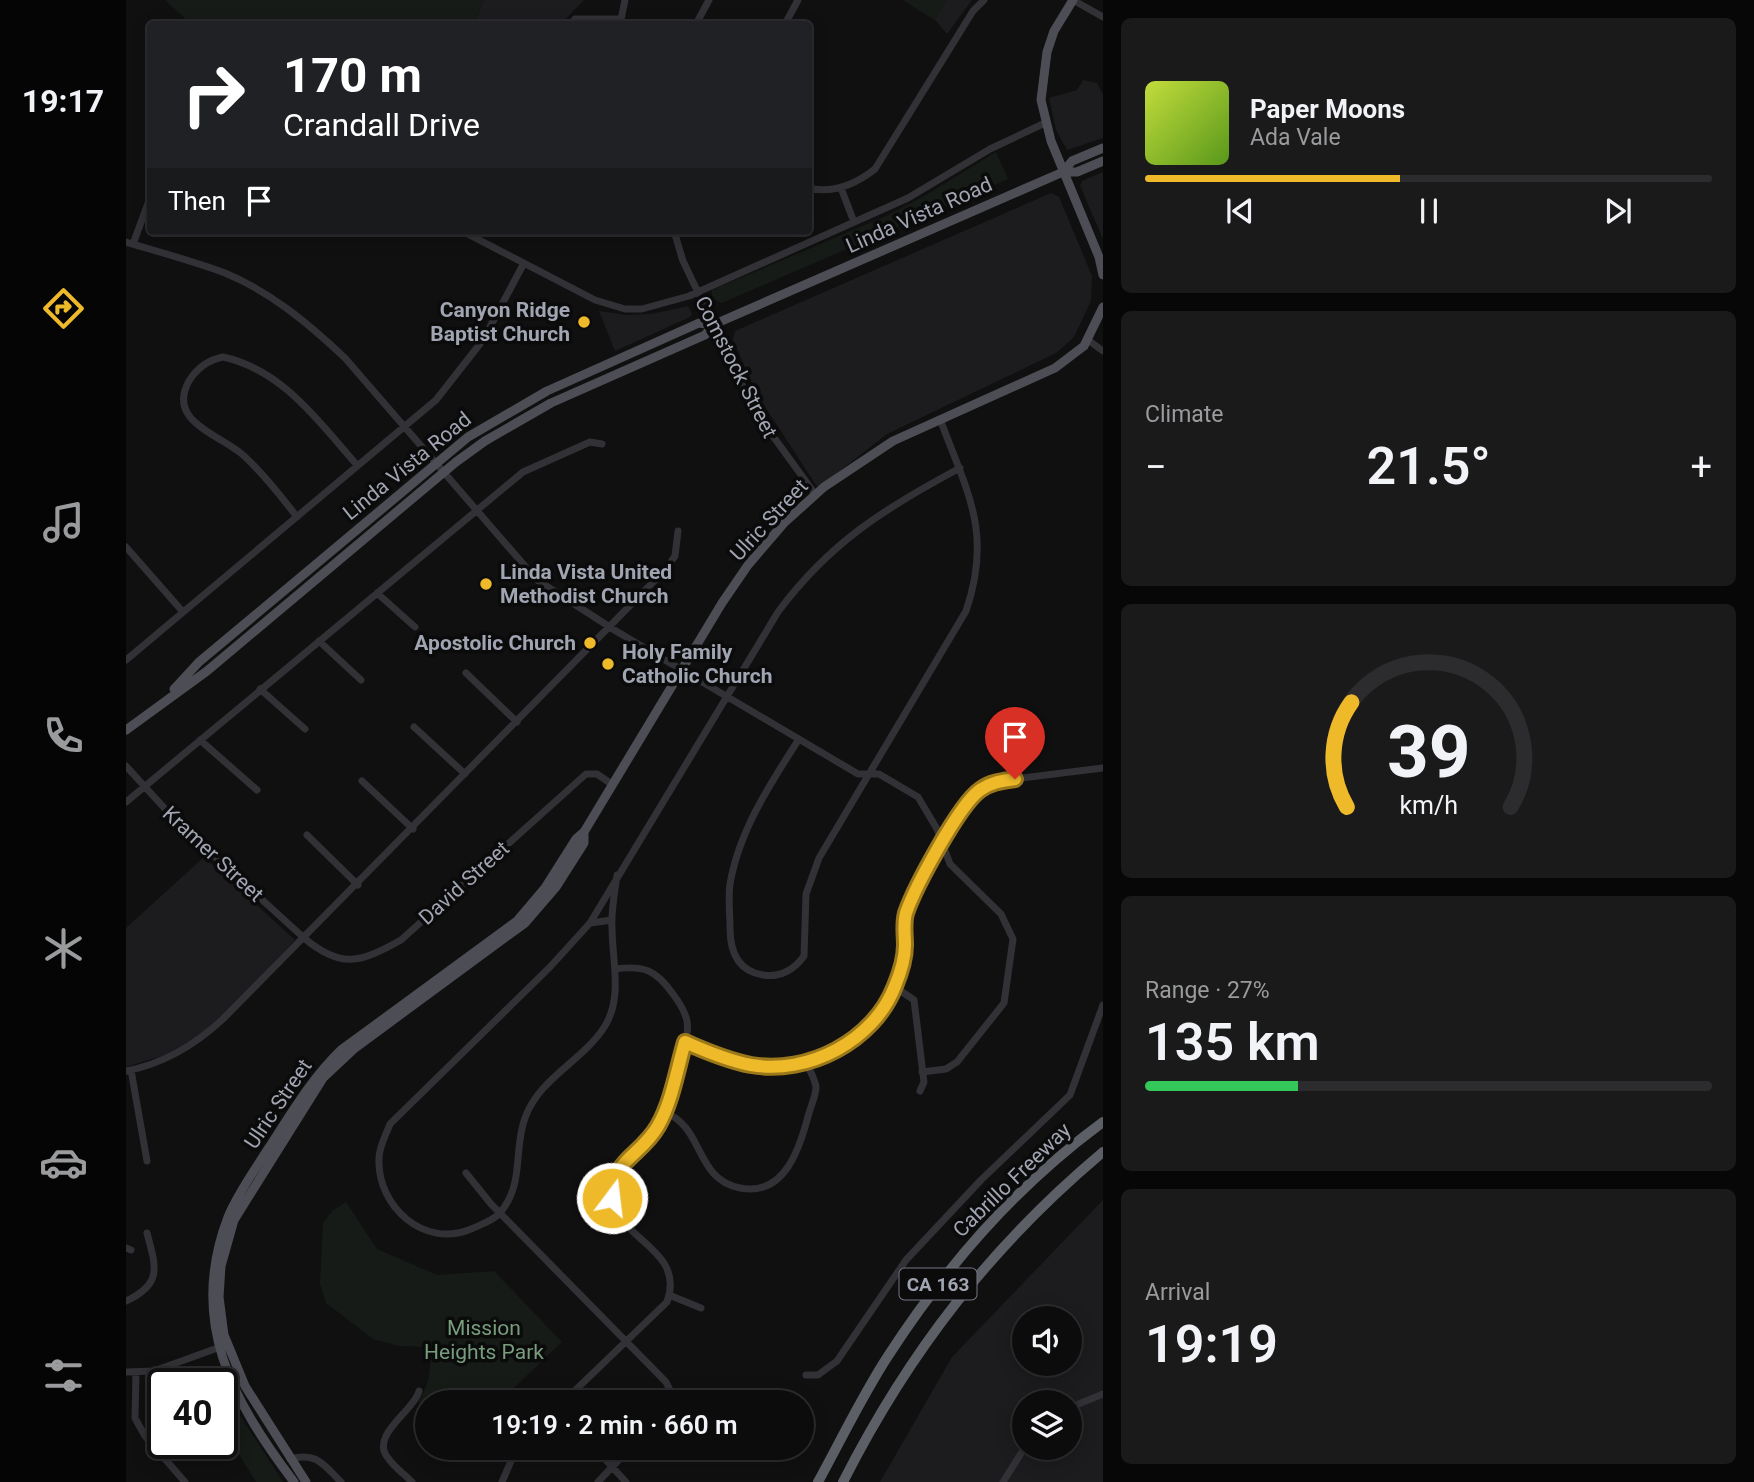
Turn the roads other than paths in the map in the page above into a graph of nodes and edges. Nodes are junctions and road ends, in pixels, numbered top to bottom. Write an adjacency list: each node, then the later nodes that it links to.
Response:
1 (625, 0): 9 (street)
2 (709, 0): 10 (street)
3 (798, 0): 11 (street)
4 (984, 0): 17 (street)
5 (1073, 0): 6 (street); 12 (main road)
6 (1103, 17)
7 (573, 21): 8 (street)
8 (604, 21)
9 (619, 21)
10 (698, 21)
11 (787, 21)
12 (1045, 123): 15 (main road); 19 (street)
13 (1103, 148): 15 (main road, Linda Vista Road)
14 (1103, 161): 15 (main road, Linda Vista Road)
15 (1063, 172): 24 (main road); 27 (main road, Linda Vista Road)
16 (812, 188): 17 (street)
17 (841, 188): 19 (street)
18 (147, 204): 22 (street)
19 (855, 222): 25 (street)
20 (471, 235): 23 (street)
21 (676, 235): 25 (street, Comstock Street)
22 (129, 243): 31 (street)
23 (524, 263): 25 (street); 31 (street)
24 (1103, 275)
25 (697, 292): 27 (street, Comstock Street)
26 (1103, 307): 28 (main road, Ulric Street)
27 (713, 325): 33 (main road, Linda Vista Road); 36 (main road, Linda Vista Road); 37 (street, Comstock Street)
28 (1088, 341): 29 (street); 30 (main road, Ulric Street)
29 (1103, 351)
30 (940, 419): 35 (street); 37 (main road, Ulric Street)
31 (404, 425): 33 (street); 34 (street)
32 (602, 444): 38 (street)
33 (436, 462): 36 (street); 53 (main road, Linda Vista Road)
34 (357, 465): 39 (street); 39 (street)
35 (960, 468): 52 (street); 63 (street)
36 (444, 472): 38 (street); 53 (main road, Linda Vista Road)
37 (815, 494): 48 (main road, Ulric Street)
38 (475, 509): 42 (street); 45 (street)
39 (298, 517): 43 (street)
40 (678, 531): 45 (street)
41 (126, 547): 43 (street)
42 (377, 593): 44 (street); 46 (street)
43 (183, 612): 47 (street)
44 (415, 626)
45 (608, 626): 48 (street); 54 (street)
46 (319, 641): 50 (street); 51 (street)
47 (126, 660)
48 (682, 669): 52 (street); 65 (main road, Ulric Street)
49 (466, 673): 54 (street)
50 (361, 680)
51 (260, 690): 56 (street); 59 (street)
52 (727, 696): 58 (street); 72 (street)
53 (163, 701): 57 (main road, Linda Vista Road)
54 (517, 722): 62 (street)
55 (414, 727): 62 (street)
56 (305, 729)
57 (126, 730)
58 (799, 739): 63 (street); 63 (street)
59 (200, 740): 66 (street); 67 (street)
60 (126, 766): 66 (street, Kramer Street)
61 (1103, 768): 71 (street)
62 (465, 774): 69 (street)
63 (868, 774): 71 (street)
64 (362, 781): 69 (street)
65 (613, 785): 76 (street, David Street); 96 (main road, Ulric Street)
66 (143, 788): 68 (street); 76 (street, Kramer Street)
67 (257, 790)
68 (126, 802)
69 (413, 829): 73 (street)
70 (307, 835): 73 (street)
71 (943, 843): 78 (street); 83 (street)
72 (617, 875): 74 (street); 75 (street)
73 (358, 885): 76 (street)
74 (612, 920): 75 (street); 77 (street)
75 (590, 923): 90 (street)
76 (304, 937): 82 (street)
77 (615, 969): 80 (street); 90 (street)
78 (895, 987): 81 (street); 83 (street)
79 (1103, 1005): 99 (street)
80 (685, 1042): 81 (street); 85 (street)
81 (806, 1062): 85 (street)
82 (128, 1071): 88 (street)
83 (922, 1072): 84 (street)
84 (920, 1091)
85 (664, 1112): 92 (street)
86 (1103, 1122): 120 (highway, Cabrillo Freeway / CA 163)
87 (1103, 1152): 121 (highway, Cabrillo Freeway / CA 163)
88 (147, 1161)
89 (466, 1173): 90 (street)
90 (500, 1213): 95 (street)
91 (148, 1233): 93 (street)
92 (669, 1295): 94 (street); 95 (street)
93 (126, 1301)
94 (701, 1308)
95 (626, 1340): 100 (street); 101 (street)
96 (222, 1347): 98 (street); 105 (main road, Ulric Street); 106 (main road, Ulric Street)
97 (126, 1372): 98 (street)
98 (136, 1373): 113 (street)
99 (806, 1375)
100 (575, 1390)
101 (670, 1390)
102 (1103, 1394): 104 (street)
103 (415, 1401): 116 (street)
104 (1082, 1403)
105 (270, 1448): 106 (main road); 112 (main road, Ulric Street)
106 (290, 1459): 112 (main road); 114 (main road, Ulric Street); 115 (street)
107 (511, 1460): 117 (street)
108 (606, 1460): 111 (street)
109 (618, 1460): 111 (street)
110 (1017, 1460): 122 (street)
111 (612, 1466): 118 (street); 119 (street)
112 (292, 1479)
113 (185, 1482)
114 (306, 1482)
115 (341, 1482)
116 (412, 1482)
117 (502, 1482)
118 (598, 1482)
119 (626, 1482)
120 (818, 1482)
121 (843, 1482)
122 (1003, 1482)

